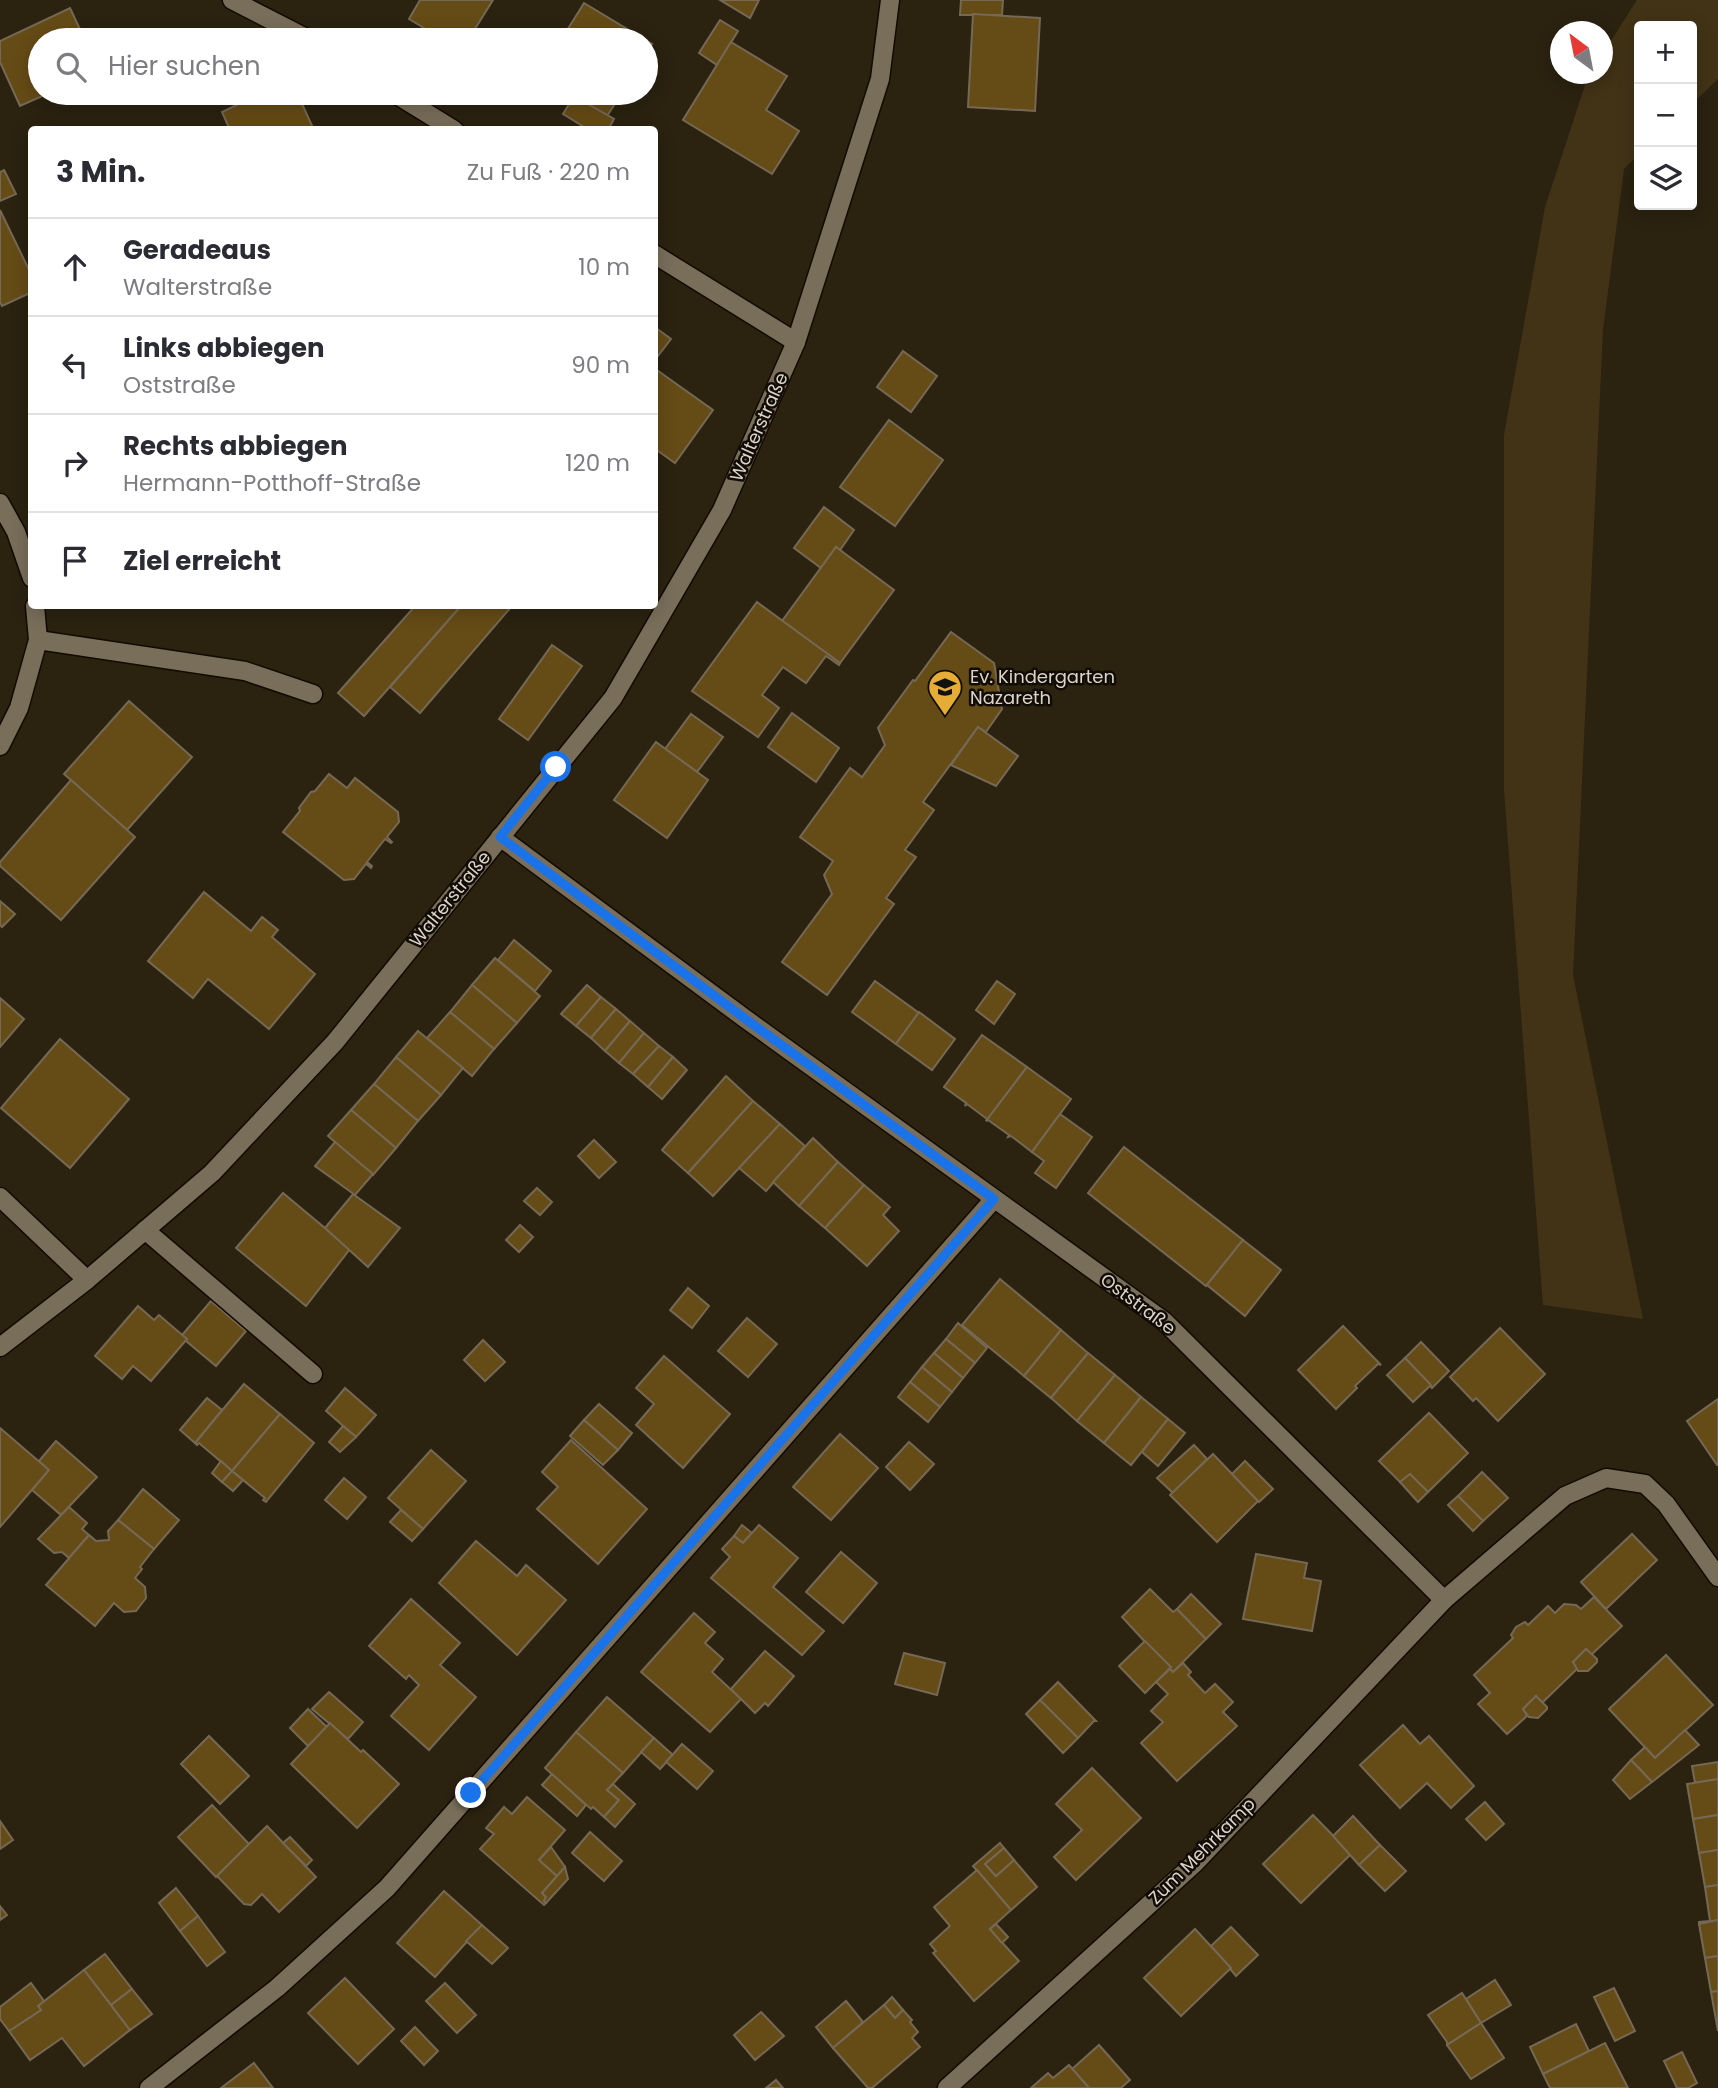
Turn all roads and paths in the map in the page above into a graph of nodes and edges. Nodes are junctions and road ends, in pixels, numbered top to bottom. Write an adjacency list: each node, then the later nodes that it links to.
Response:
1 (232, 0): 3 (street)
2 (890, 0): 7 (street, Walterstraße)
3 (287, 28)
4 (413, 105): 5 (street)
5 (448, 126)
6 (658, 256): 7 (street)
7 (796, 342): 14 (street, Walterstraße)
8 (0, 503): 9 (street)
9 (28, 566)
10 (35, 609): 11 (street)
11 (38, 640): 12 (street); 13 (street)
12 (313, 694)
13 (0, 746)
14 (500, 837): 16 (street, Oststraße); 17 (street, Walterstraße)
15 (0, 1197): 18 (street)
16 (994, 1199): 22 (street, Oststraße); 23 (street)
17 (145, 1230): 18 (street, Walterstraße); 20 (street)
18 (87, 1280): 19 (street, Walterstraße)
19 (0, 1347)
20 (313, 1374)
21 (1718, 1577): 22 (street)
22 (1444, 1600): 24 (street, Zum Mehrkamp)
23 (149, 2088)
24 (947, 2088)

